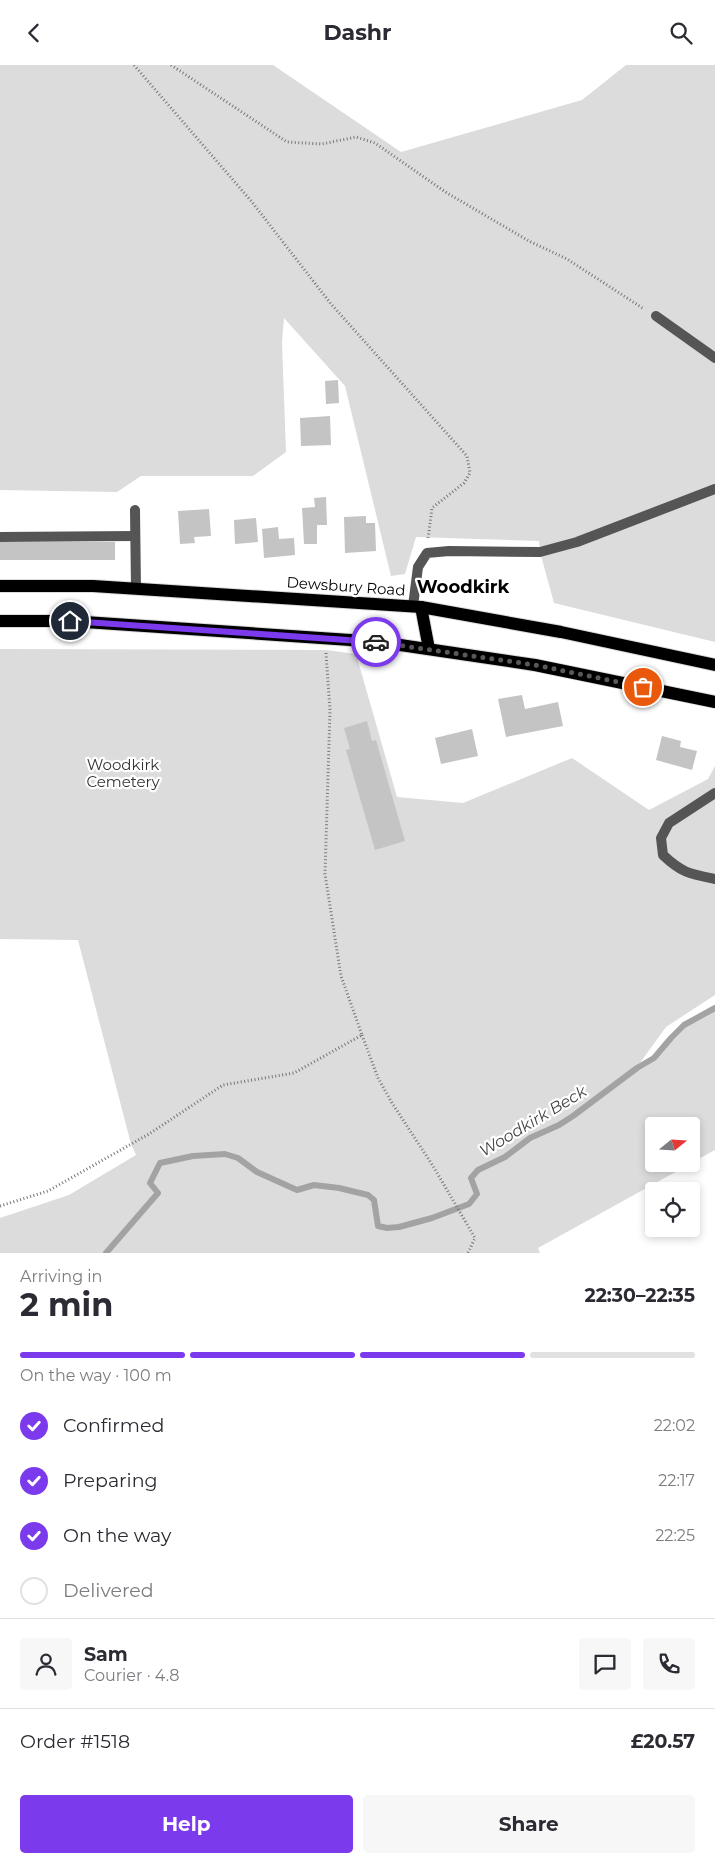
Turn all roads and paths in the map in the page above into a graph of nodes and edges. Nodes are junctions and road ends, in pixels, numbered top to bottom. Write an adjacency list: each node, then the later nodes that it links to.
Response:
1 (134, 65): 9 (path)
2 (171, 65): 3 (path)
3 (656, 316): 4 (lane)
4 (715, 358)
5 (715, 489): 9 (lane)
6 (135, 511): 7 (lane)
7 (135, 536): 8 (lane); 11 (lane)
8 (0, 537)
9 (427, 553): 12 (lane)
10 (0, 585): 11 (main road, Dewsbury Road)
11 (136, 589): 12 (main road, Dewsbury Road)
12 (417, 607): 14 (main road); 16 (main road, Dewsbury Road)
13 (0, 621): 14 (main road)
14 (430, 649): 17 (main road)
15 (326, 650): 20 (path)
16 (715, 665)
17 (715, 702)
18 (715, 793): 19 (lane)
19 (715, 879)
20 (362, 1035): 21 (path); 22 (path)
21 (0, 1206)
22 (468, 1253)

